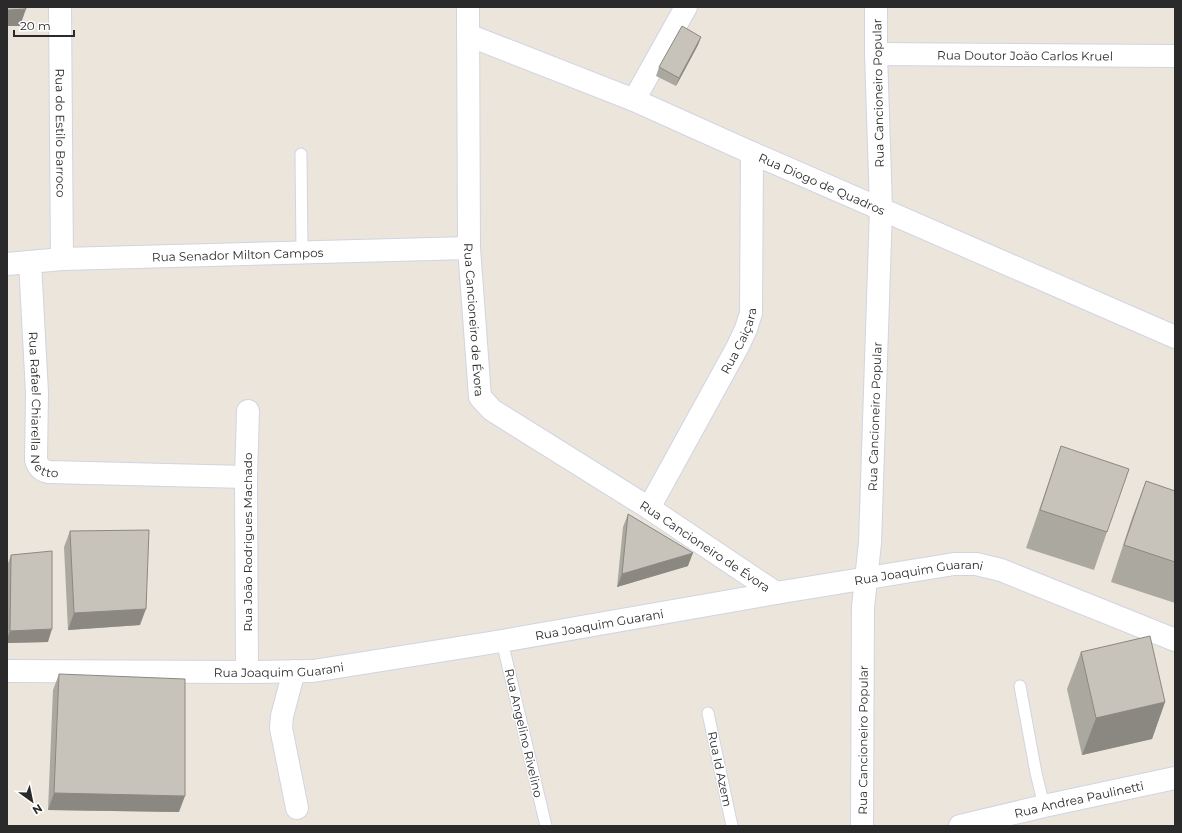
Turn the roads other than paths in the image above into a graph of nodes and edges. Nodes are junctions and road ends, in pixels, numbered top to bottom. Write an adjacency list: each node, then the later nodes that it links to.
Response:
1 (60, 7): 14 (street, Rua do Estilo Barroco)
2 (468, 7): 5 (street, Rua Cancioneiro de Évora)
3 (686, 7): 8 (street)
4 (876, 7): 6 (street, Rua Cancioneiro Popular)
5 (468, 35): 8 (street, Rua Diogo de Quadros); 12 (street, Rua Cancioneiro de Évora)
6 (876, 54): 7 (street, Rua Doutor João Carlos Kruel); 11 (street, Rua Cancioneiro Popular)
7 (1175, 56)
8 (634, 100): 9 (street, Rua Diogo de Quadros)
9 (752, 153): 11 (street, Rua Diogo de Quadros); 20 (street, Rua Caiçara)
10 (302, 154): 13 (lane)
11 (881, 208): 17 (street, Rua Diogo de Quadros); 21 (street, Rua Cancioneiro Popular)
12 (469, 248): 13 (street, Rua Senador Milton Campos); 20 (street, Rua Cancioneiro de Évora)
13 (302, 252): 14 (street, Rua Senador Milton Campos)
14 (62, 259): 15 (street, Rua Senador Milton Campos)
15 (30, 262): 16 (street, Rua Senador Milton Campos); 19 (street, Rua Rafael Chiarella Netto)
16 (7, 264)
17 (1175, 337)
18 (248, 411): 19 (street, Rua João Rodrigues Machado)
19 (246, 477): 27 (street, Rua João Rodrigues Machado)
20 (649, 508): 22 (street, Rua Cancioneiro de Évora)
21 (866, 578): 22 (street, Rua Joaquim Guarani); 23 (street, Rua Joaquim Guarani); 35 (street, Rua Cancioneiro Popular)
22 (776, 593): 24 (street, Rua Joaquim Guarani)
23 (1175, 640)
24 (502, 641): 26 (street, Rua Joaquim Guarani); 33 (lane, Rua Angelino Rivelino)
25 (7, 671): 27 (street, Rua Joaquim Guarani)
26 (294, 671): 27 (street, Rua Joaquim Guarani); 32 (street)
27 (247, 672)
28 (1020, 686): 31 (lane)
29 (708, 713): 34 (lane, Rua Id Azem)
30 (1175, 778): 31 (street, Rua Andrea Paulinetti)
31 (1044, 806): 36 (street, Rua Andrea Paulinetti)
32 (298, 808)
33 (546, 826)
34 (732, 826)
35 (862, 826)
36 (960, 826)

